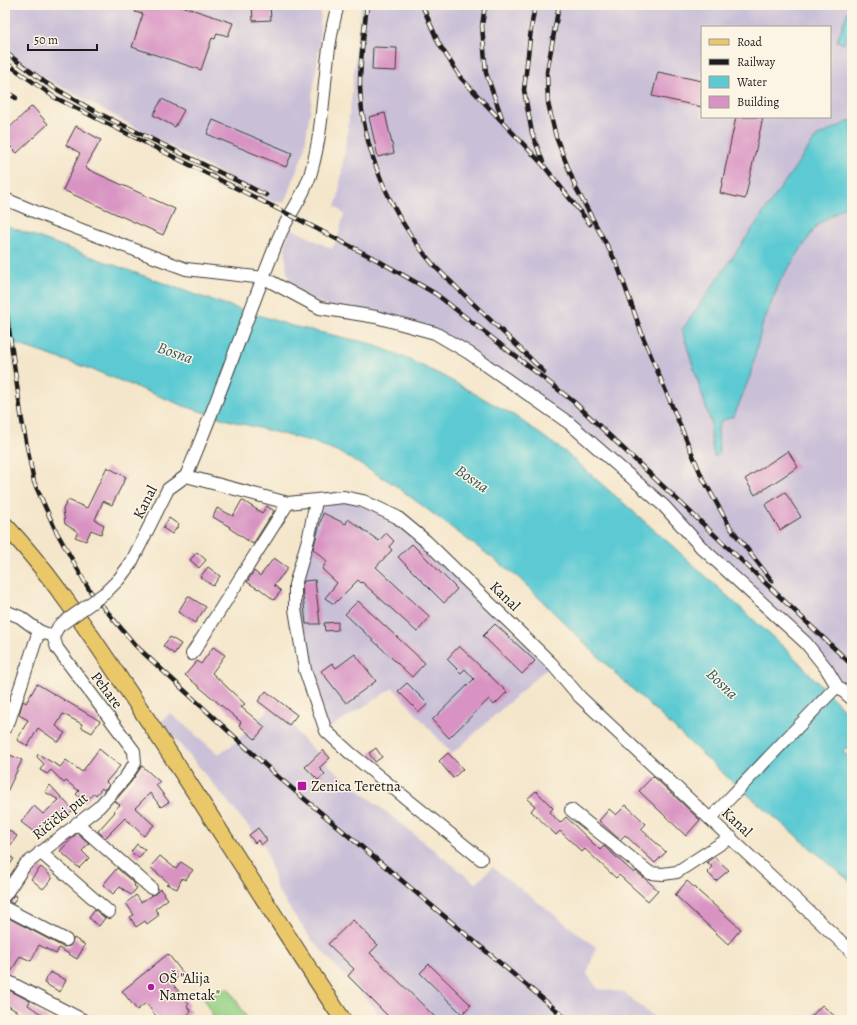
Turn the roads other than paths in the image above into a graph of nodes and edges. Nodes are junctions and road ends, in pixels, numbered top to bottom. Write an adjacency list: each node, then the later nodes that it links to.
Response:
1 (338, 5): 3 (street)
2 (5, 199): 3 (street)
3 (264, 278): 4 (street); 12 (street)
4 (186, 476): 6 (street, Kanal); 10 (street, Kanal, bridge)
5 (316, 501): 6 (street, Kanal); 17 (street, Kanal); 21 (street)
6 (288, 502): 11 (street)
7 (5, 525): 30 (main road)
8 (5, 611): 9 (street)
9 (39, 631): 10 (street); 14 (street)
10 (56, 631): 15 (street, Pehare)
11 (192, 654)
12 (834, 688): 13 (street); 17 (street)
13 (852, 699)
14 (6, 723)
15 (135, 763): 18 (street, Ričički put)
16 (571, 810): 19 (street)
17 (710, 819): 19 (street, Kanal)
18 (77, 823): 20 (street, Ričički put); 22 (street)
19 (731, 837): 27 (street, Kanal)
20 (40, 852): 23 (street, Ričički put); 25 (street)
21 (481, 859)
22 (151, 888)
23 (5, 895)
24 (5, 908): 26 (street)
25 (109, 912)
26 (66, 940)
27 (852, 952)
28 (5, 980): 29 (street)
29 (83, 1020)
30 (343, 1020)

